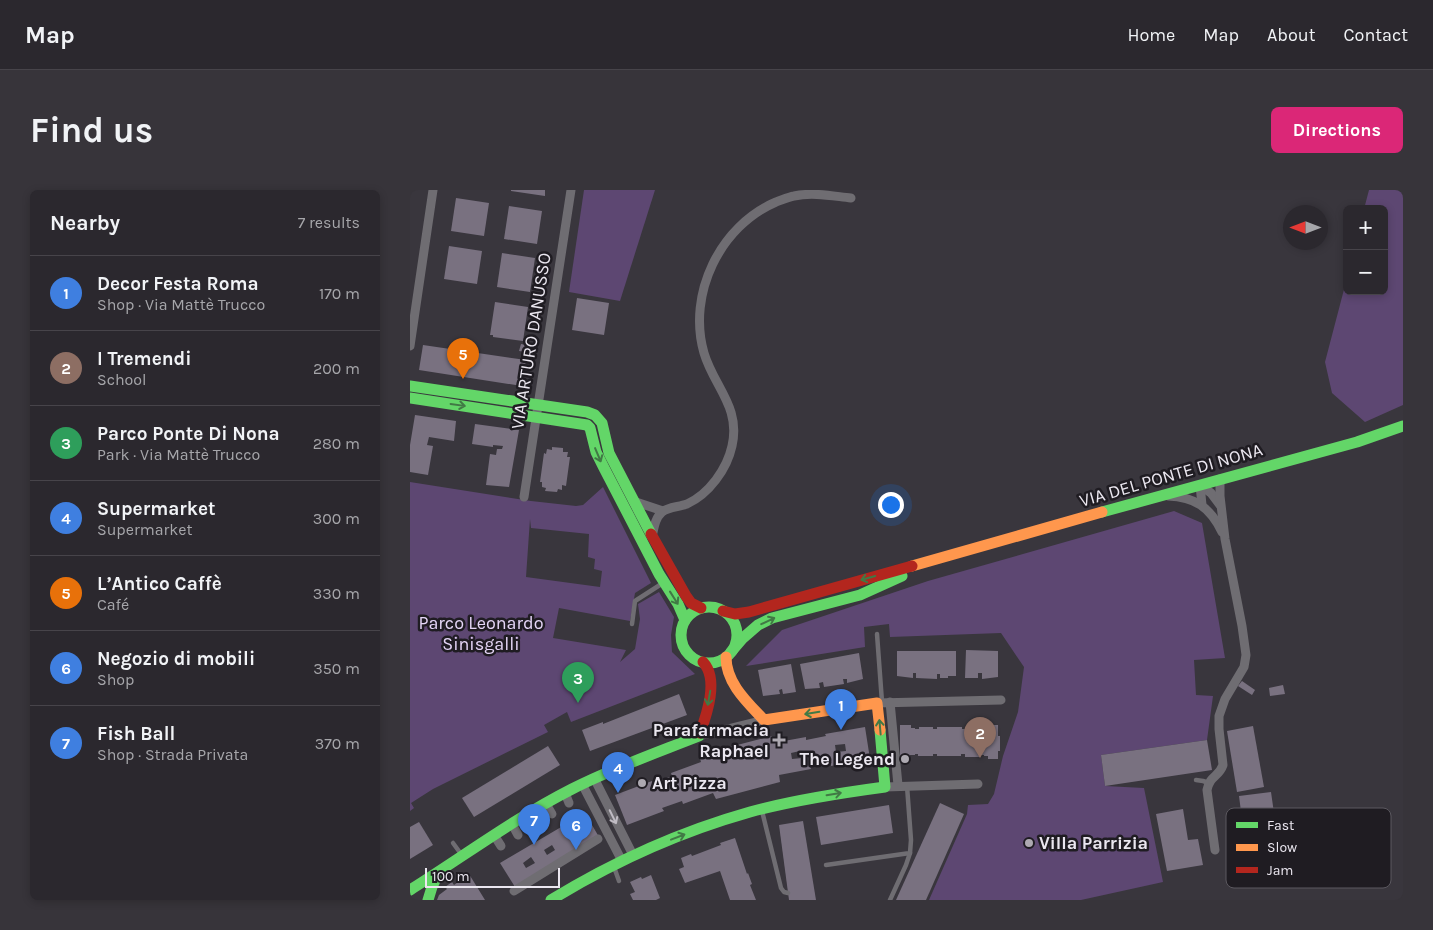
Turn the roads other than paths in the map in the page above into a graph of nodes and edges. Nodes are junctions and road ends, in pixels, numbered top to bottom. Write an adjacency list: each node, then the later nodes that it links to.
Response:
1 (433, 190): 4 (street)
2 (571, 190): 8 (street, VIA ARTURO DANUSSO)
3 (851, 198): 17 (street)
4 (411, 335): 5 (street)
5 (410, 346)
6 (410, 386): 8 (main road)
7 (410, 398): 8 (main road, one-way to 8)
8 (538, 411): 13 (street, VIA ARTURO DANUSSO); 14 (main road); 21 (main road, one-way to 21)
9 (1403, 426): 10 (main road, VIA DEL PONTE DI NONA)
10 (1220, 479): 11 (main road, VIA DEL PONTE DI NONA); 16 (street)
11 (1200, 485): 12 (main road, VIA DEL PONTE DI NONA); 15 (street); 16 (street)
12 (1164, 496): 15 (street); 20 (main road, VIA DEL PONTE DI NONA)
13 (524, 497)
14 (634, 501): 17 (street); 18 (main road)
15 (1202, 505): 19 (street)
16 (1221, 507): 19 (street)
17 (663, 511): 18 (street)
18 (652, 536): 22 (main road)
19 (1225, 539): 35 (street)
20 (948, 556): 23 (main road, VIA DEL PONTE DI NONA, one-way to 23); 27 (main road, VIA DEL PONTE DI NONA, one-way to 20)
21 (664, 583): 24 (main road, one-way to 24); 25 (lane)
22 (701, 608): 23 (main road); 24 (main road)
23 (723, 611): 27 (main road)
24 (686, 620): 28 (main road)
25 (632, 624)
26 (877, 634): 30 (lane)
27 (728, 655): 28 (main road); 31 (main road)
28 (703, 662): 32 (main road, one-way to 32)
29 (1001, 700): 30 (street)
30 (883, 702): 31 (main road, one-way to 31); 38 (street); 39 (main road, one-way to 30)
31 (764, 720): 32 (street)
32 (699, 736): 33 (main road)
33 (594, 778): 36 (main road); 52 (street, one-way to 52)
34 (1196, 780): 35 (lane)
35 (1209, 783): 49 (street)
36 (582, 784): 41 (main road); 52 (street)
37 (978, 784): 38 (street)
38 (902, 785): 39 (street); 50 (lane)
39 (885, 787): 40 (main road, one-way to 39)
40 (762, 809): 52 (main road, one-way to 40); 58 (lane)
41 (529, 814): 42 (main road); 43 (street)
42 (512, 824): 44 (main road); 45 (street)
43 (535, 824)
44 (494, 835): 48 (street); 51 (main road)
45 (518, 835)
46 (598, 839): 57 (street)
47 (453, 843): 51 (lane)
48 (500, 846)
49 (1215, 850)
50 (910, 853): 53 (lane); 61 (lane)
51 (462, 856): 54 (main road)
52 (623, 861): 55 (lane); 60 (main road)
53 (826, 865)
54 (438, 872): 56 (main road); 59 (main road)
55 (619, 881)
56 (410, 890)
57 (514, 890)
58 (788, 893)
59 (428, 900)
60 (551, 900)
61 (890, 900)

